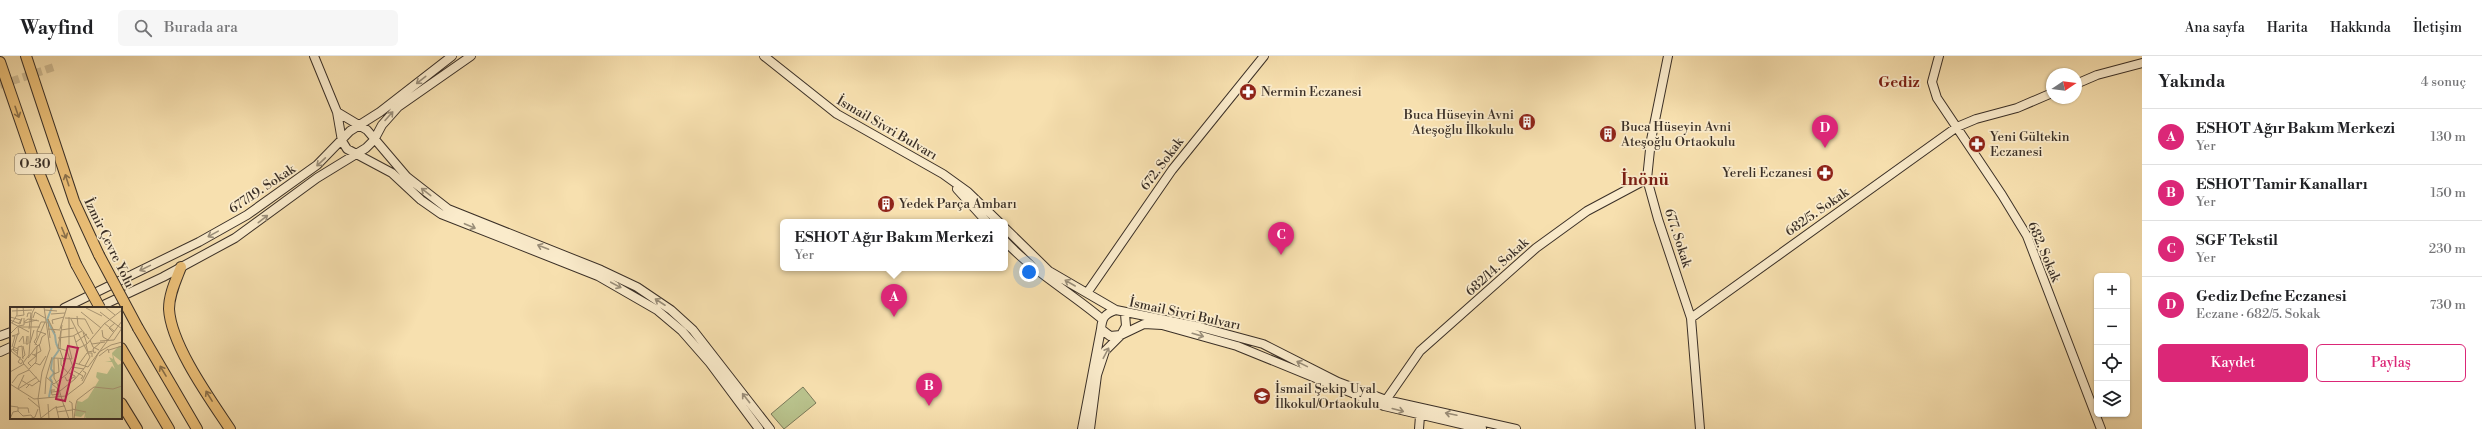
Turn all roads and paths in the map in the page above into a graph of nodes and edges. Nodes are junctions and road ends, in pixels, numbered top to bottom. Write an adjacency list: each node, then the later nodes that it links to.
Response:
1 (26, 56): 46 (highway, İzmir Çevre Yolu / O-30, one-way to 1, bridge)
2 (314, 56): 13 (street)
3 (452, 56): 14 (street, 677/19. Sokak, one-way to 14)
4 (471, 56): 16 (street, 677/19. Sokak, one-way to 4)
5 (764, 56): 19 (street, İsmail Sivri Bulvarı)
6 (1264, 56): 26 (street, 672. Sokak)
7 (1668, 56): 20 (street, 677. Sokak)
8 (1938, 56): 15 (street, 682. Sokak)
9 (0, 62): 28 (highway, O-30, one-way to 28, bridge)
10 (2142, 63): 11 (street)
11 (2082, 81)
12 (2046, 96): 15 (street, 682/5. Sokak)
13 (337, 112): 14 (street); 17 (street)
14 (360, 124): 16 (street); 17 (street, 677/19. Sokak)
15 (1957, 128): 32 (street, 682/5. Sokak); 56 (street, 682. Sokak)
16 (374, 140): 18 (street, 677/19. Sokak); 49 (street, one-way to 16)
17 (342, 141): 18 (street); 27 (street, 677/19. Sokak, one-way to 27)
18 (355, 155): 25 (street, 677/19. Sokak, one-way to 18); 48 (street, one-way to 48)
19 (943, 174): 21 (street, İsmail Sivri Bulvarı); 22 (street, İsmail Sivri Bulvarı)
20 (1647, 179): 32 (street, 677. Sokak); 41 (street, 682/14. Sokak)
21 (985, 219)
22 (996, 219)
23 (1008, 231): 26 (street, İsmail Sivri Bulvarı, one-way to 23)
24 (1008, 244): 33 (street)
25 (181, 267): 29 (street, 677/19. Sokak); 47 (highway, one-way to 25)
26 (1087, 293): 30 (street, İsmail Sivri Bulvarı)
27 (66, 307)
28 (98, 307)
29 (100, 307)
30 (1116, 310): 31 (street, İsmail Sivri Bulvarı); 33 (street)
31 (1125, 314): 36 (street); 41 (street, İsmail Sivri Bulvarı, one-way to 31)
32 (1691, 318): 55 (street, 677. Sokak)
33 (1102, 319): 34 (street)
34 (1101, 329): 36 (street); 50 (street)
35 (10, 332): 37 (street)
36 (1121, 335): 43 (street, İsmail Sivri Bulvarı, one-way to 43); 51 (street, İsmail Sivri Bulvarı, one-way to 36)
37 (0, 336)
38 (10, 347): 40 (street)
39 (122, 350): 45 (highway)
40 (0, 352)
41 (1386, 400): 54 (street, İsmail Sivri Bulvarı, one-way to 41)
42 (122, 405): 44 (highway)
43 (1420, 416): 52 (street); 53 (street, İsmail Sivri Bulvarı)
44 (137, 429)
45 (169, 429)
46 (197, 429)
47 (230, 429)
48 (759, 429)
49 (770, 429)
50 (1082, 429)
51 (1090, 429)
52 (1419, 429)
53 (1482, 429)
54 (1516, 429)
55 (1700, 429)
56 (2101, 429)

